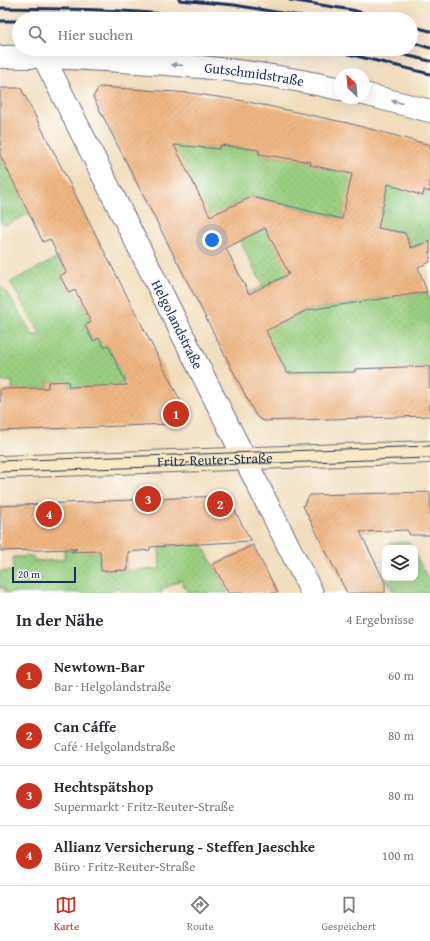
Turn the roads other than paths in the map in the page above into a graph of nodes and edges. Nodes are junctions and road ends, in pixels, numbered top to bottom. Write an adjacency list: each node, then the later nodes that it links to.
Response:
1 (43, 56): 2 (street, Gutschmidstraße); 3 (street, Gutschmidstraße, one-way to 1); 7 (street, Helgolandstraße)
2 (0, 57)
3 (334, 88)
4 (370, 96): 5 (street, one-way to 4)
5 (430, 111)
6 (430, 452): 7 (main road, Fritz-Reuter-Straße)
7 (244, 458): 8 (main road, Fritz-Reuter-Straße); 9 (street, Helgolandstraße)
8 (0, 467)
9 (312, 593)

